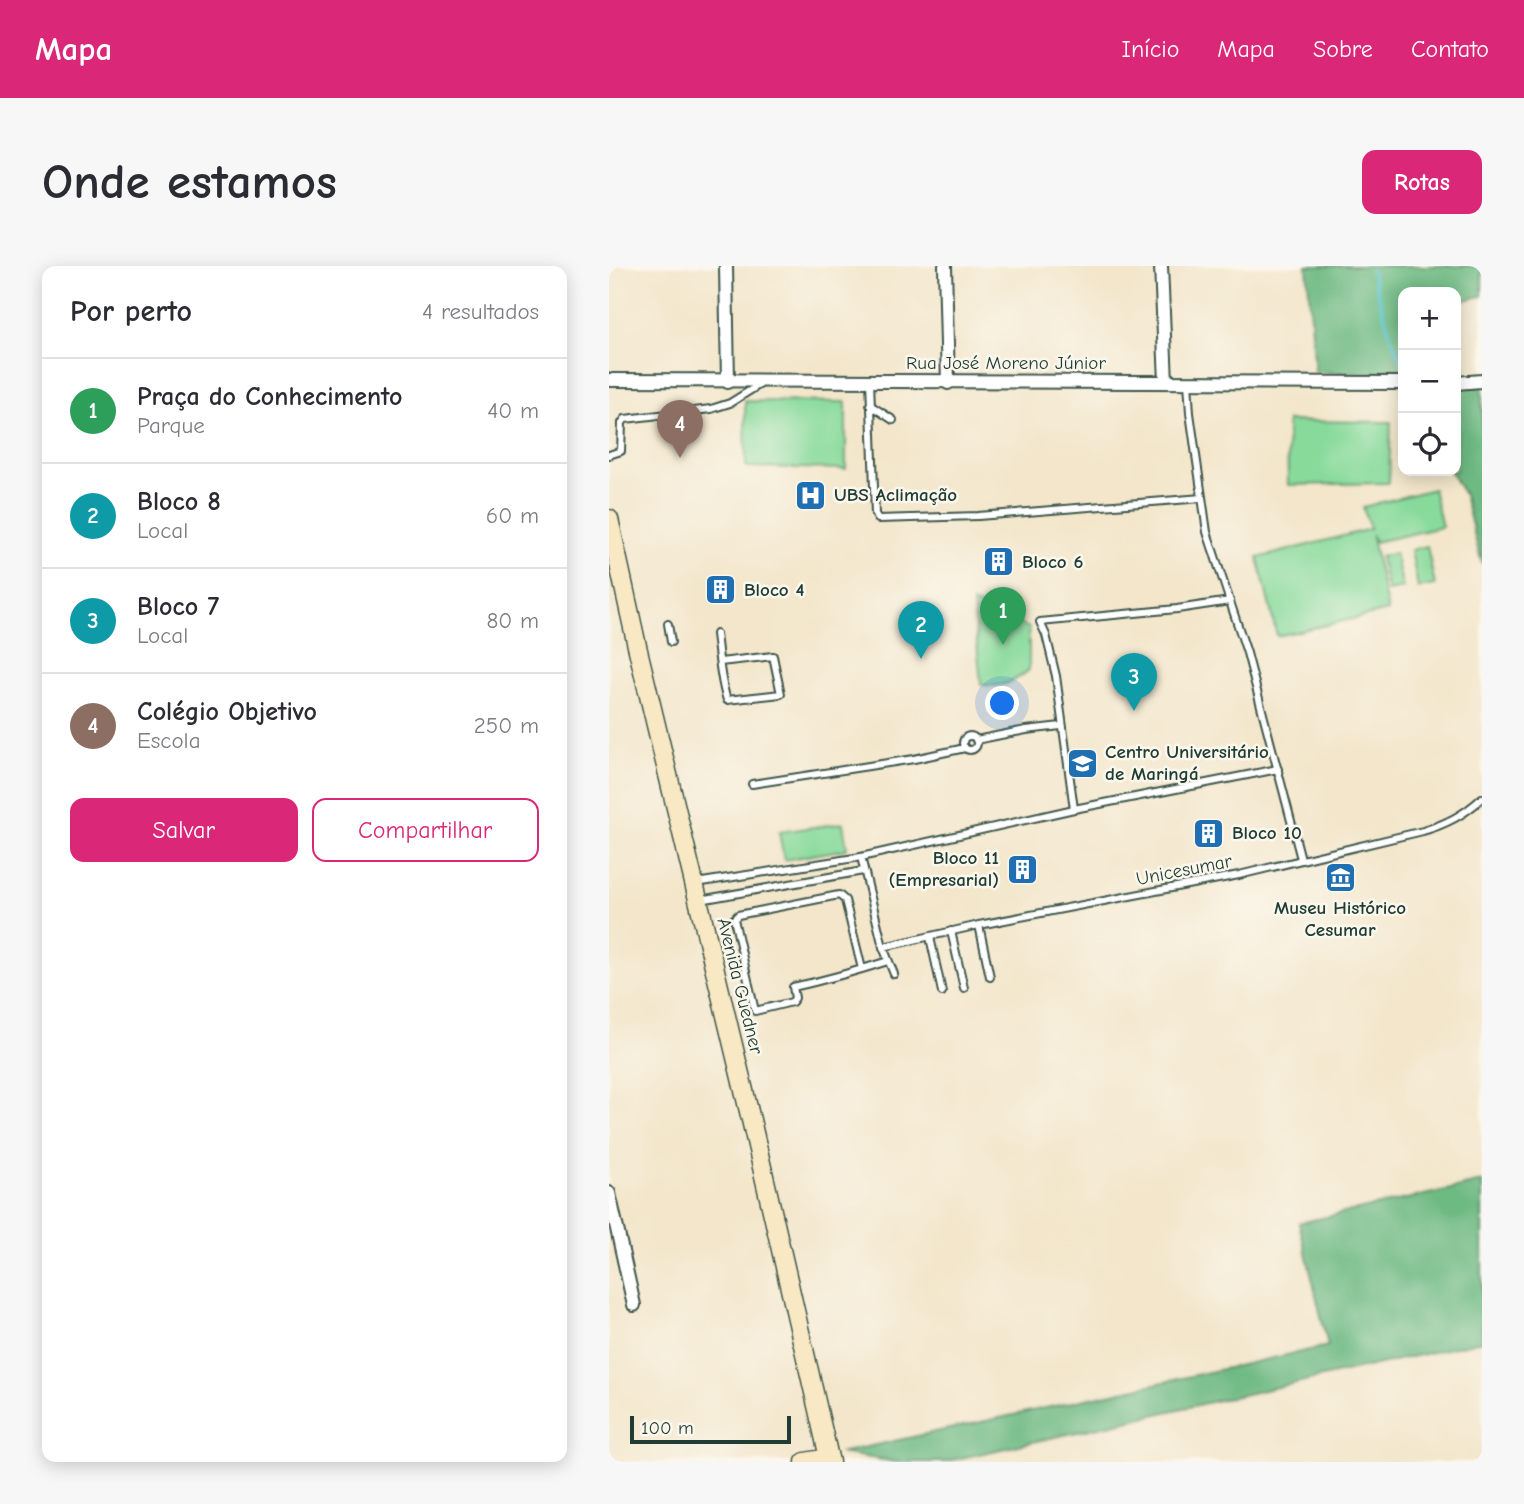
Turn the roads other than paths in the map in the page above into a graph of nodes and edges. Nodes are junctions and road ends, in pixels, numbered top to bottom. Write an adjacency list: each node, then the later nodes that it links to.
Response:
1 (726, 266): 8 (street)
2 (945, 266): 11 (street)
3 (1161, 266): 10 (street)
4 (609, 380): 8 (street, Rua José Moreno Júnior)
5 (870, 381): 9 (street, Rua José Moreno Júnior); 11 (street, Rua José Moreno Júnior); 14 (lane)
6 (1188, 381): 10 (street, Rua José Moreno Júnior); 12 (street, Rua José Moreno Júnior); 17 (lane)
7 (1482, 381): 13 (street)
8 (728, 382): 9 (street, Rua José Moreno Júnior)
9 (763, 382): 16 (lane)
10 (1166, 382): 11 (street, Rua José Moreno Júnior)
11 (948, 383)
12 (1398, 383)
13 (1461, 383)
14 (870, 405): 15 (lane); 17 (lane)
15 (893, 420)
16 (609, 454)
17 (1202, 498): 19 (lane)
18 (609, 519): 36 (street, Avenida Guedner)
19 (1230, 601): 24 (lane); 27 (lane)
20 (669, 624): 22 (lane)
21 (716, 634): 23 (lane)
22 (671, 642)
23 (720, 662): 23 (lane)
24 (1061, 726): 25 (lane); 30 (lane)
25 (976, 740): 26 (lane); 26 (lane)
26 (965, 748): 28 (lane)
27 (1278, 769): 30 (lane); 32 (lane)
28 (752, 784)
29 (1482, 799): 32 (lane, Unicesumar)
30 (1074, 809): 31 (lane)
31 (861, 857): 33 (lane); 34 (lane)
32 (1301, 859): 37 (lane, Unicesumar)
33 (863, 871): 35 (lane); 40 (lane)
34 (759, 872): 35 (lane); 36 (lane)
35 (762, 888): 36 (lane)
36 (696, 892): 49 (street, Avenida Guedner)
37 (979, 925): 38 (lane, Unicesumar); 44 (lane)
38 (951, 932): 39 (lane, Unicesumar); 45 (lane)
39 (930, 937): 40 (lane, Unicesumar); 46 (lane)
40 (883, 947): 41 (lane)
41 (888, 961): 42 (lane); 43 (lane)
42 (862, 969): 42 (lane)
43 (894, 974)
44 (990, 977)
45 (964, 988)
46 (942, 992)
47 (609, 1194): 48 (street)
48 (634, 1306)
49 (830, 1460): 50 (street)
50 (806, 1462)

